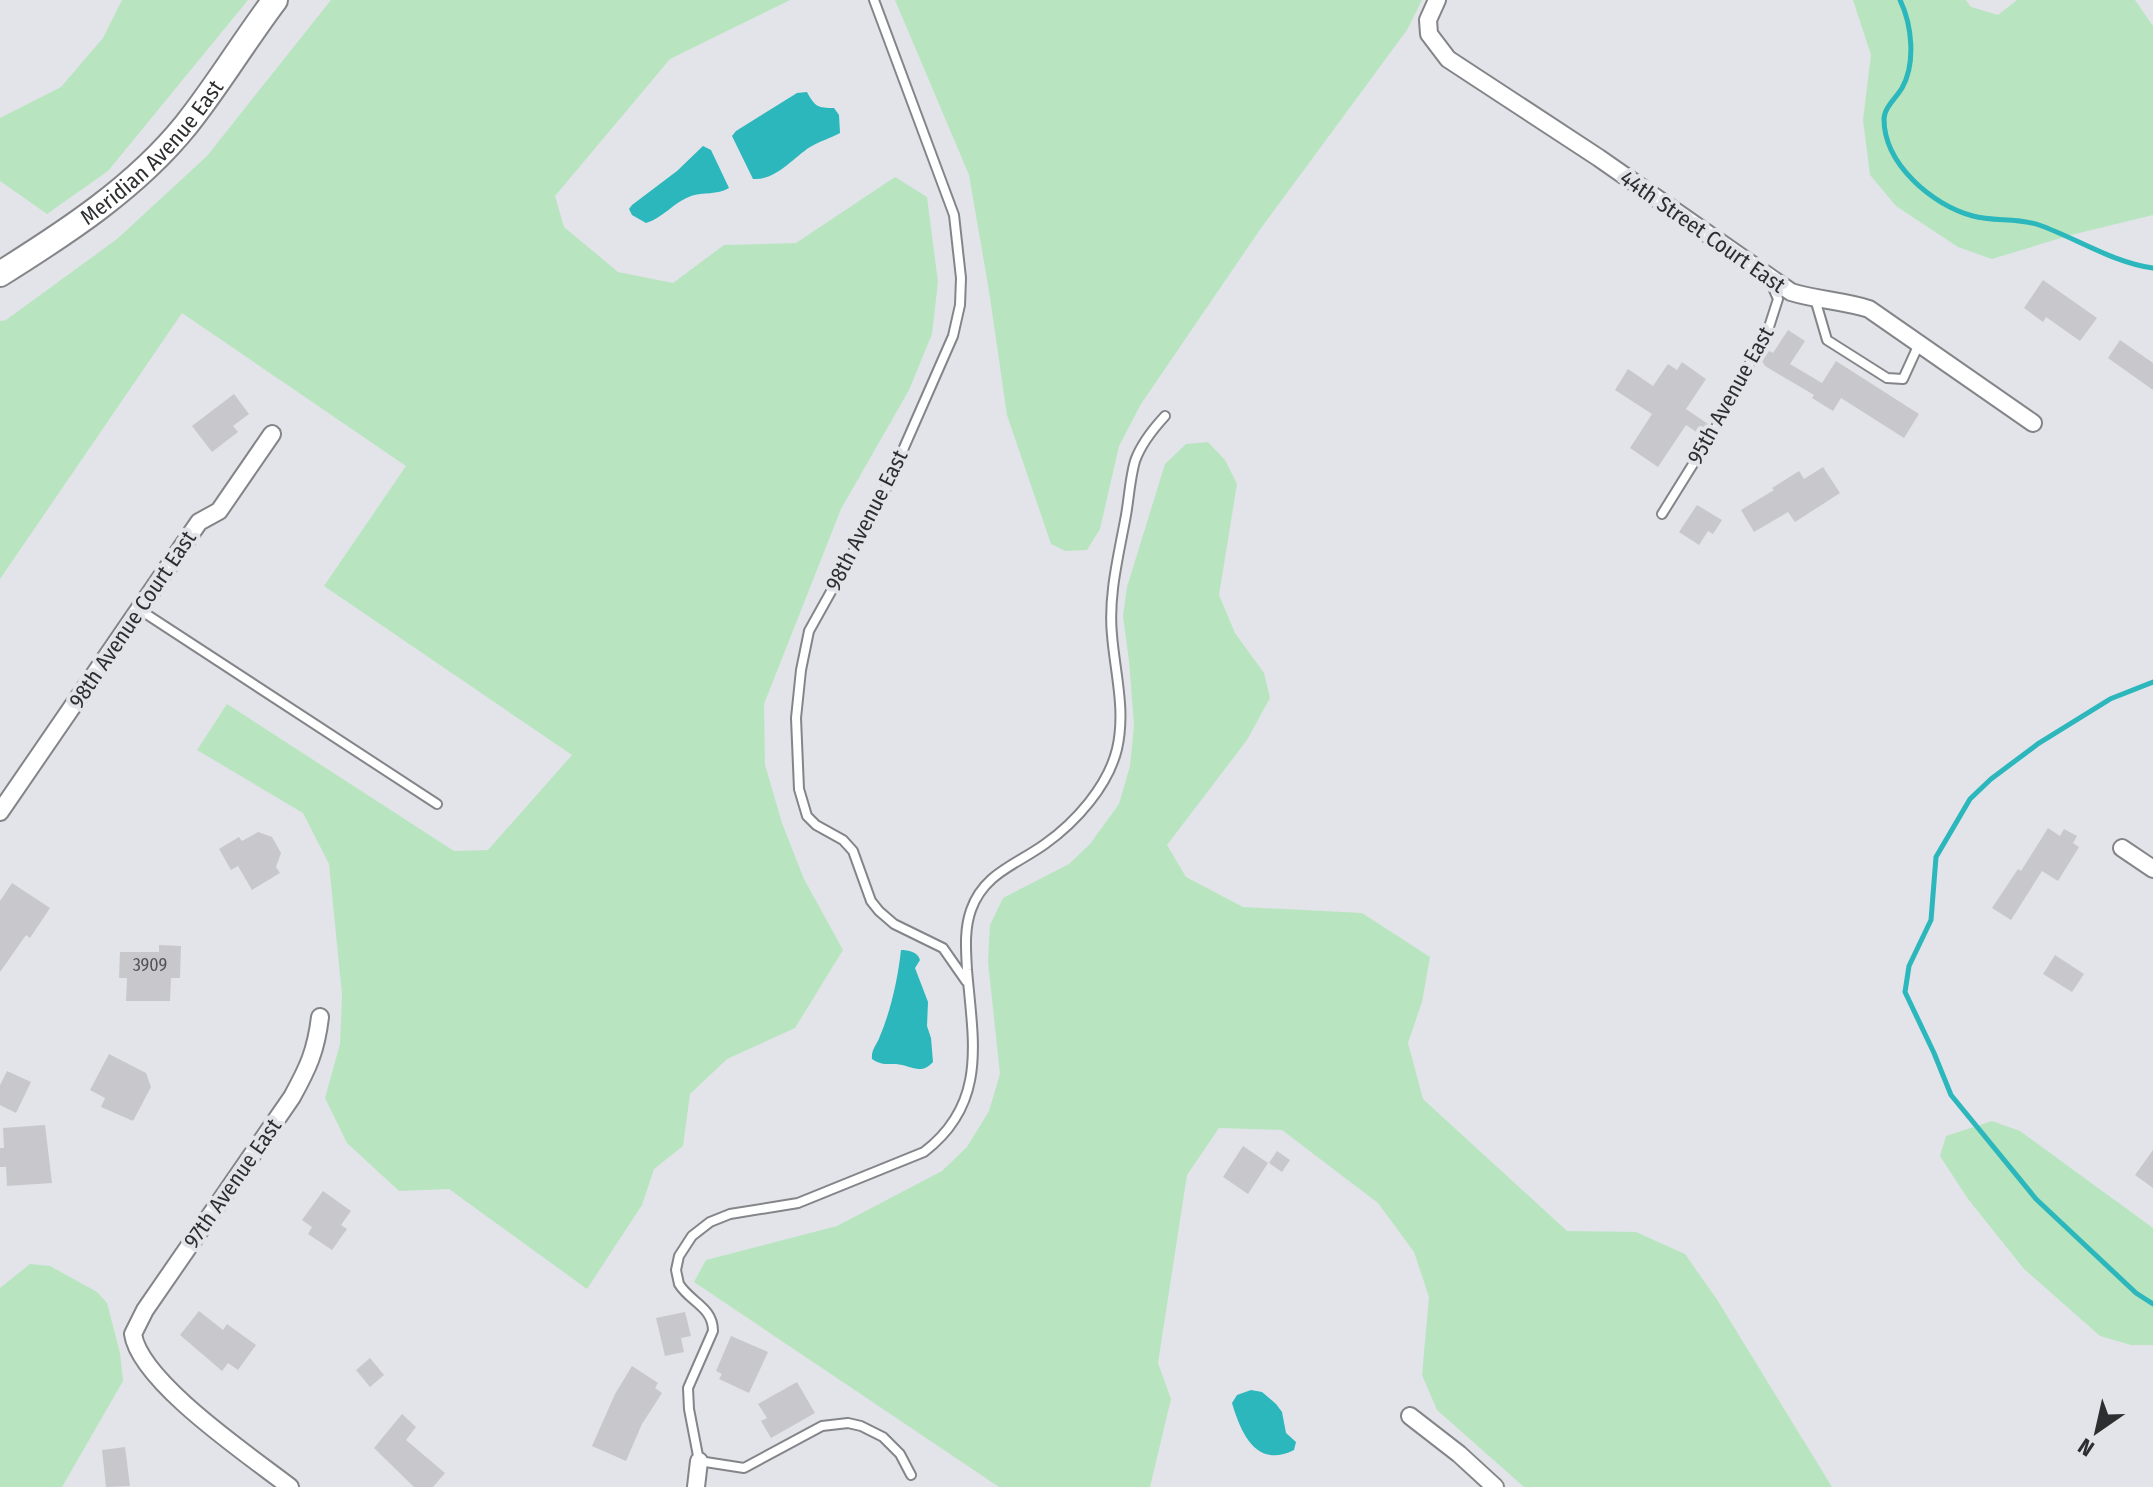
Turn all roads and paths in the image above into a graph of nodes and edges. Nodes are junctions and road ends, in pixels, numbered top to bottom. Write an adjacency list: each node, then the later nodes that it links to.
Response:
1 (275, 0): 4 (main road, Meridian Avenue East)
2 (874, 0): 17 (lane, 98th Avenue East)
3 (1437, 0): 5 (street, 44th Street Court East)
4 (0, 274)
5 (1764, 275): 6 (street, 44th Street Court East); 11 (lane, 95th Avenue East)
6 (1815, 299): 7 (street, 44th Street Court East); 7 (lane)
7 (1919, 344): 9 (street, 44th Street Court East)
8 (1165, 416): 17 (lane)
9 (2033, 423)
10 (272, 434): 12 (street, 98th Avenue Court East)
11 (1662, 514)
12 (139, 609): 13 (lane); 14 (street, 98th Avenue Court East)
13 (437, 804)
14 (0, 812)
15 (2122, 848): 16 (street)
16 (2153, 869)
17 (968, 984): 20 (lane)
18 (320, 1017): 22 (street, 97th Avenue East)
19 (1410, 1416): 24 (street)
20 (699, 1461): 21 (lane); 23 (street)
21 (911, 1475)
22 (290, 1487)
23 (696, 1487)
24 (1495, 1487)

